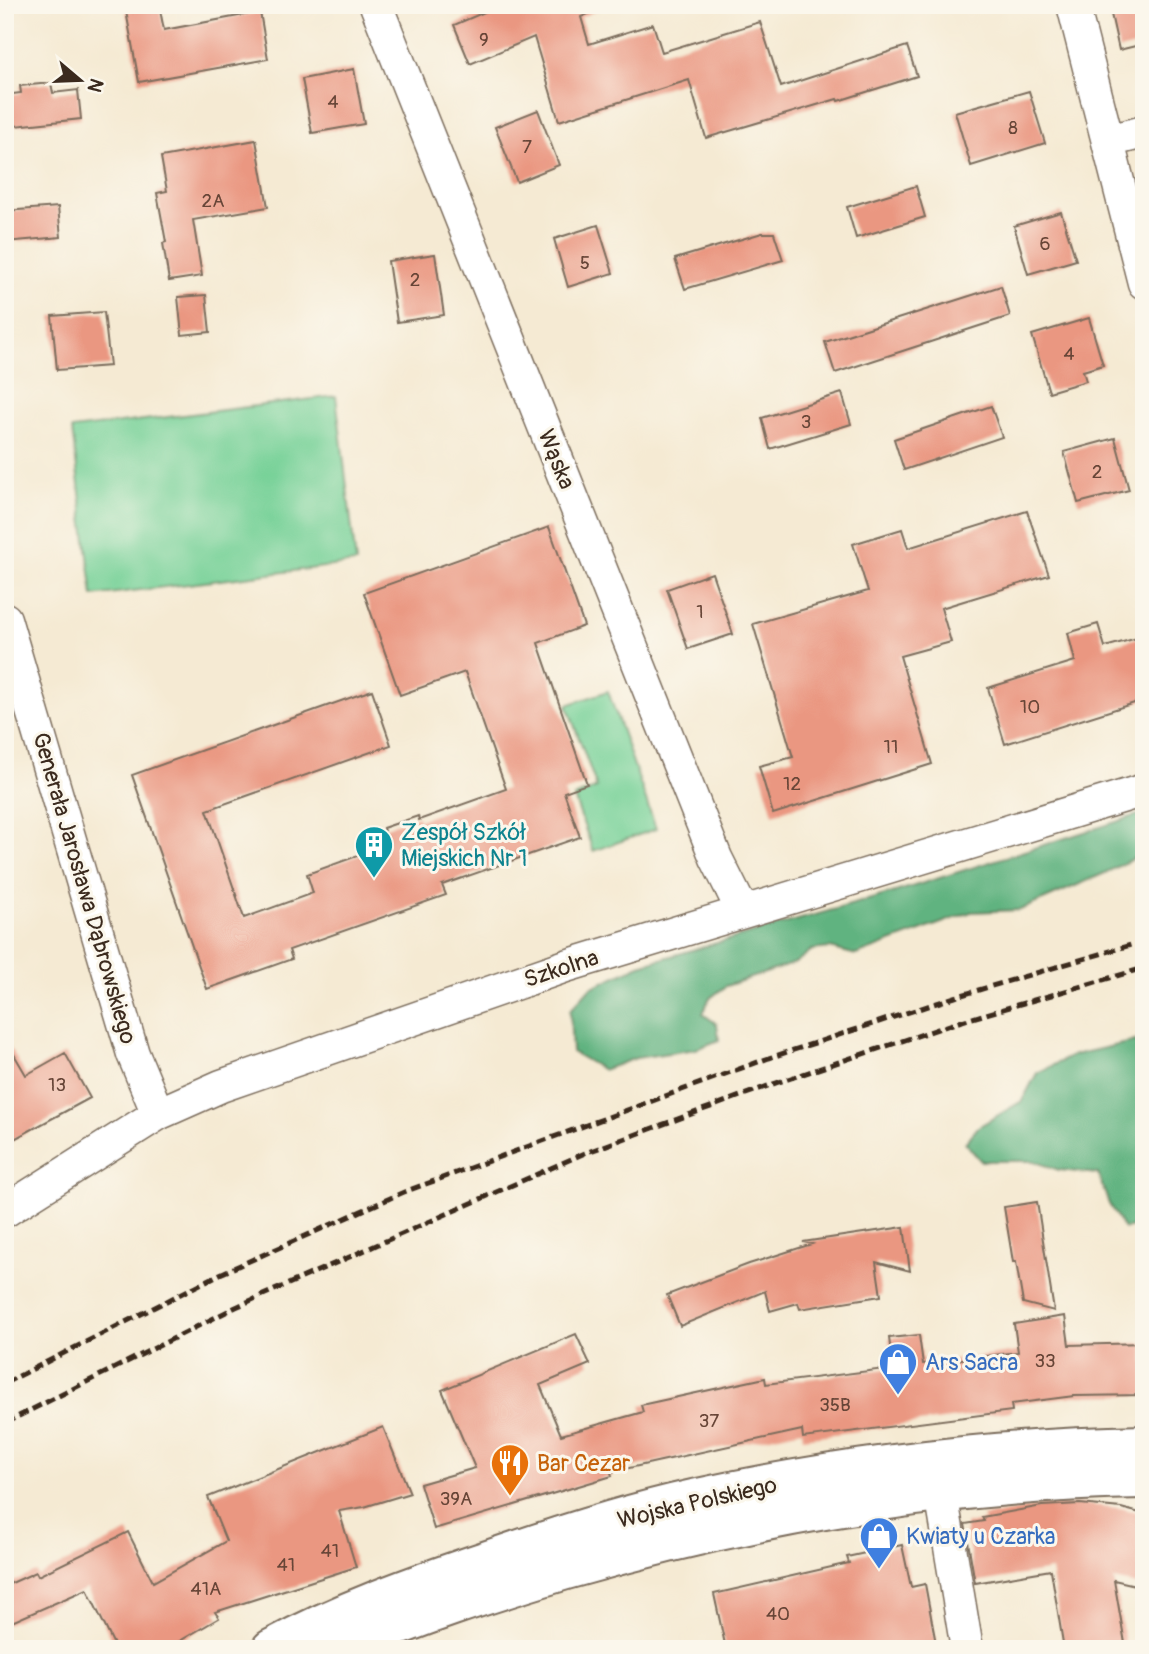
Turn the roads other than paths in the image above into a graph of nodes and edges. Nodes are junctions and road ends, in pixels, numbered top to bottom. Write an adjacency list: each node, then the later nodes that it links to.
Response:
1 (376, 5): 8 (street, Wąska)
2 (1073, 5): 4 (street)
3 (1144, 132): 4 (street)
4 (1108, 141): 5 (street)
5 (1144, 283)
6 (5, 619): 9 (street, Generała Jarosława Dąbrowskiego)
7 (1144, 790): 8 (street, Szkolna)
8 (742, 911): 9 (street, Szkolna)
9 (158, 1114): 10 (street, Szkolna)
10 (5, 1210)
11 (1144, 1445): 12 (main road, Wojska Polskiego)
12 (938, 1476): 13 (main road, Wojska Polskiego); 14 (main road, Wojska Polskiego); 15 (main road, Wojska Polskiego); 16 (street)
13 (1144, 1479)
14 (271, 1649)
15 (342, 1649)
16 (967, 1649)

